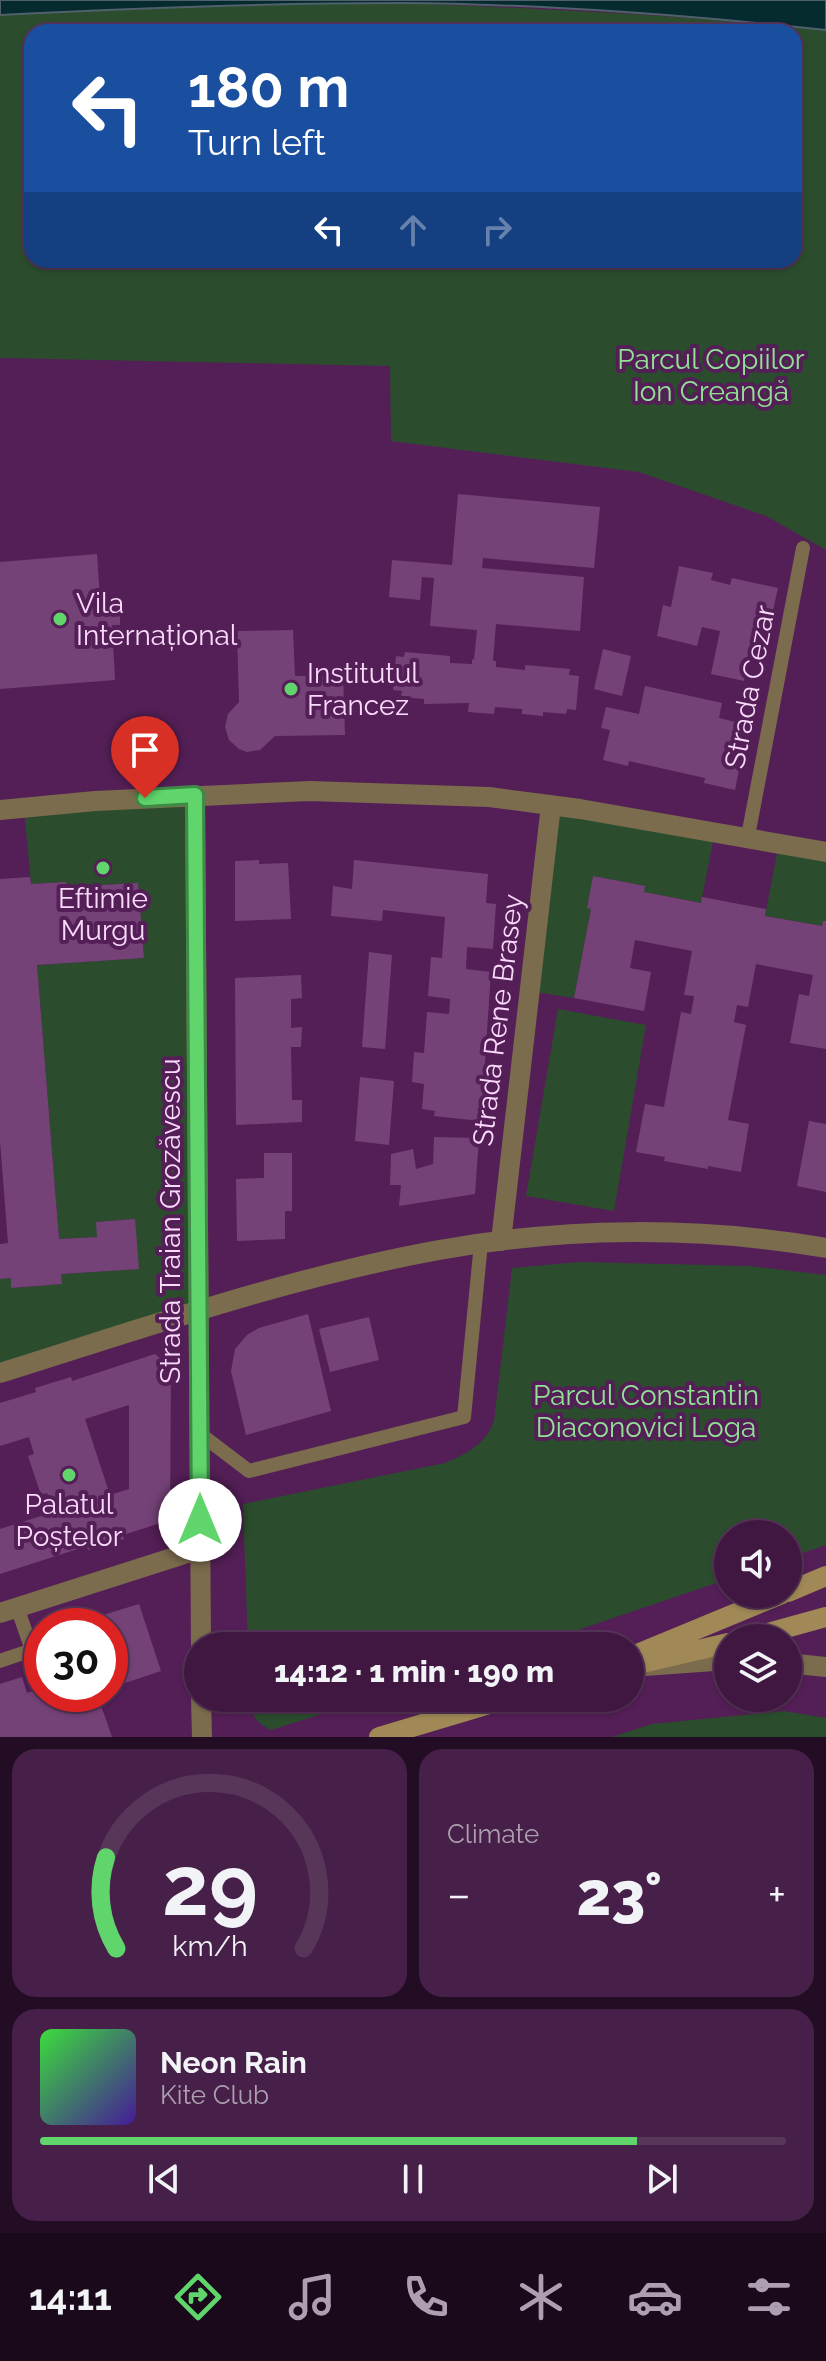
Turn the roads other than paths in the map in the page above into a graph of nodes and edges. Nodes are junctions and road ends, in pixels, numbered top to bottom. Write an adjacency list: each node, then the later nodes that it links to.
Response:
1 (803, 548): 5 (lane, Strada Cezar)
2 (195, 795): 3 (street); 4 (street); 9 (street, Strada Traian Grozăvescu)
3 (551, 805): 5 (street); 7 (street, Strada Rene Brasey)
4 (0, 810)
5 (748, 836): 6 (street)
6 (826, 852)
7 (491, 1242): 8 (street); 9 (street); 11 (lane)
8 (826, 1248)
9 (198, 1311): 10 (street); 11 (street, Strada Traian Grozăvescu)
10 (0, 1373)
11 (199, 1433): 12 (street, Strada Traian Grozăvescu)
12 (200, 1549): 16 (street); 19 (street, Strada Traian Grozăvescu)
13 (826, 1576): 14 (main road)
14 (802, 1586)
15 (748, 1608): 21 (main road)
16 (8, 1610): 22 (lane)
17 (826, 1617): 18 (main road)
18 (801, 1624)
19 (201, 1632)
20 (714, 1646): 24 (main road)
21 (644, 1651)
22 (0, 1661)
23 (714, 1661): 26 (street)
24 (644, 1663)
25 (802, 1664): 27 (street)
26 (644, 1665)
27 (826, 1667)
28 (201, 1712): 30 (street)
29 (462, 1712): 31 (main road)
30 (202, 1737)
31 (379, 1737)

